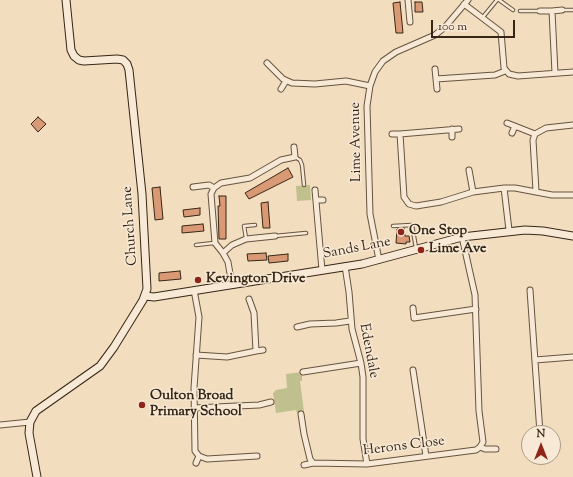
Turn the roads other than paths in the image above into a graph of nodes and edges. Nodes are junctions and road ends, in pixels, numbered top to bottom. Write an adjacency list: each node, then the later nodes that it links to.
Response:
1 (66, 0): 64 (street, Church Lane)
2 (408, 0): 12 (street)
3 (498, 0): 5 (lane); 11 (lane)
4 (466, 2): 11 (street); 20 (street, Lime Avenue)
5 (513, 10)
6 (562, 10): 7 (lane); 10 (street)
7 (573, 10)
8 (520, 11): 9 (lane)
9 (540, 11): 10 (street)
10 (552, 11): 17 (street)
11 (483, 17): 15 (street)
12 (410, 22)
13 (267, 63): 19 (street)
14 (435, 69): 18 (street)
15 (505, 71): 17 (street); 18 (street)
16 (573, 72): 17 (street)
17 (555, 73)
18 (436, 79): 22 (street)
19 (286, 81): 20 (street); 21 (street)
20 (370, 86): 58 (street, Lime Avenue)
21 (281, 89)
22 (437, 89)
23 (507, 123): 25 (street)
24 (573, 125): 31 (street)
25 (515, 126): 28 (street); 31 (street)
26 (452, 129): 27 (street); 30 (street); 32 (street)
27 (459, 129)
28 (512, 133)
29 (392, 134): 30 (street)
30 (400, 134): 42 (street)
31 (535, 134): 41 (street)
32 (452, 137)
33 (294, 147): 34 (street)
34 (295, 157): 36 (lane); 38 (street)
35 (469, 170): 42 (street)
36 (304, 185)
37 (193, 187): 38 (street)
38 (214, 188): 54 (street)
39 (504, 188): 41 (street); 42 (street); 48 (street)
40 (315, 190): 44 (street)
41 (536, 191): 43 (street)
42 (473, 192)
43 (573, 195)
44 (316, 200): 45 (street); 60 (street)
45 (323, 200)
46 (255, 225): 53 (lane)
47 (393, 226): 56 (lane)
48 (509, 230): 51 (street, Sands Lane); 52 (street, Sands Lane)
49 (306, 233): 50 (lane)
50 (275, 236): 53 (street)
51 (462, 236): 56 (street, Sands Lane); 67 (street)
52 (573, 236)
53 (246, 239): 57 (street)
54 (215, 243): 55 (lane); 57 (street)
55 (196, 245)
56 (416, 248): 58 (street, Sands Lane)
57 (223, 253): 61 (street)
58 (379, 260): 59 (street, Sands Lane)
59 (345, 266): 60 (street, Sands Lane); 68 (street, Edendale)
60 (322, 270): 61 (street, Sands Lane)
61 (232, 284): 62 (street, Sands Lane)
62 (194, 290): 64 (street, Sands Lane); 72 (street)
63 (530, 290): 74 (street)
64 (145, 296): 81 (street, Church Lane)
65 (250, 299): 71 (street)
66 (413, 308): 67 (street)
67 (476, 310): 84 (street)
68 (350, 321): 69 (street); 75 (street, Edendale)
69 (297, 327)
70 (263, 350): 71 (street)
71 (256, 351): 72 (street)
72 (196, 355): 79 (street)
73 (573, 357): 74 (street)
74 (535, 360): 83 (street)
75 (361, 363): 77 (street); 91 (street, Edendale)
76 (413, 370): 88 (street)
77 (303, 372)
78 (271, 402): 79 (street)
79 (194, 408): 86 (street)
80 (301, 414): 89 (street)
81 (30, 422): 82 (street); 93 (street)
82 (0, 425)
83 (539, 425)
84 (480, 447): 85 (street, Herons Close); 88 (street, Herons Close)
85 (496, 449)
86 (199, 456): 87 (street); 90 (street)
87 (257, 456)
88 (426, 456): 91 (street, Herons Close)
89 (313, 462): 91 (street, Herons Close); 92 (street, Herons Close)
90 (196, 463)
91 (367, 464)
92 (304, 465)
93 (37, 477)

